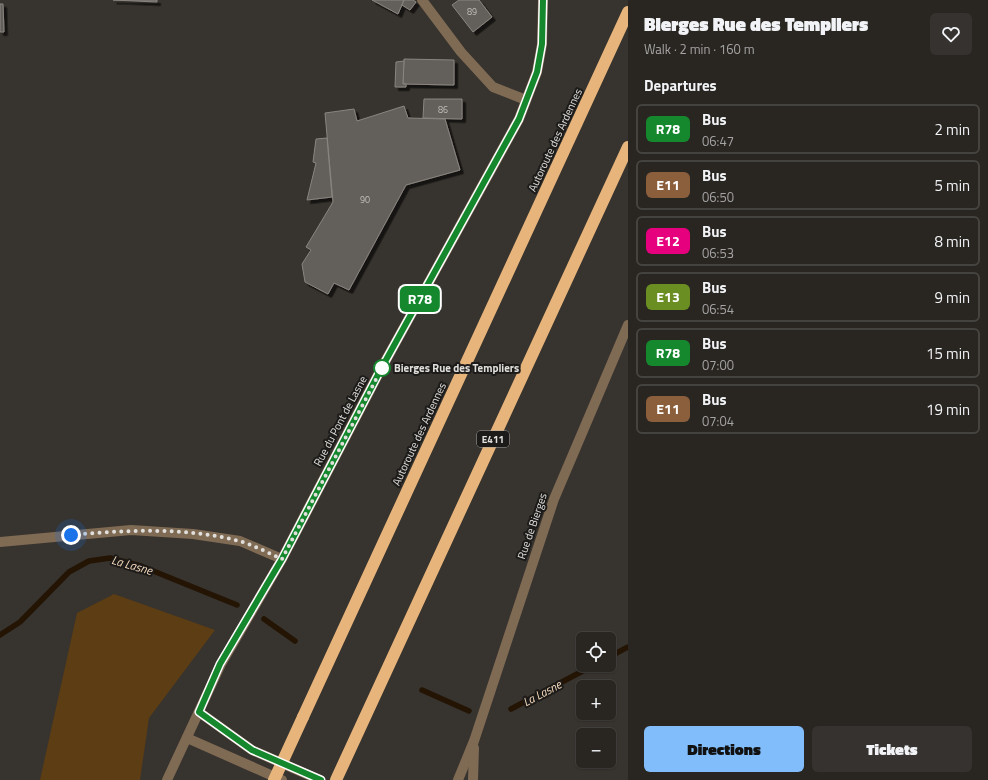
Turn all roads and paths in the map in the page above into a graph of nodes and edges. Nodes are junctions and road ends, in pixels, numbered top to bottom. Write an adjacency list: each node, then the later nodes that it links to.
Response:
1 (422, 0): 4 (street)
2 (543, 0): 4 (street, Rue du Pont de Lasne)
3 (628, 12): 13 (highway, Autoroute des Ardennes, bridge)
4 (526, 100): 8 (street, Rue du Pont de Lasne)
5 (628, 147): 16 (highway, E411)
6 (628, 325): 11 (street, Rue de Bierges)
7 (0, 542): 8 (street)
8 (282, 559): 9 (street, Rue du Pont de Lasne)
9 (199, 712): 10 (street, Rue du Pont de Lasne); 15 (street)
10 (187, 738): 12 (street, Rue du Pont de Lasne); 14 (street)
11 (474, 741): 17 (street, Rue de Bierges); 18 (street, Rue de Bierges)
12 (167, 780)
13 (274, 780)
14 (282, 780)
15 (320, 780)
16 (336, 780)
17 (458, 780)
18 (473, 780)

